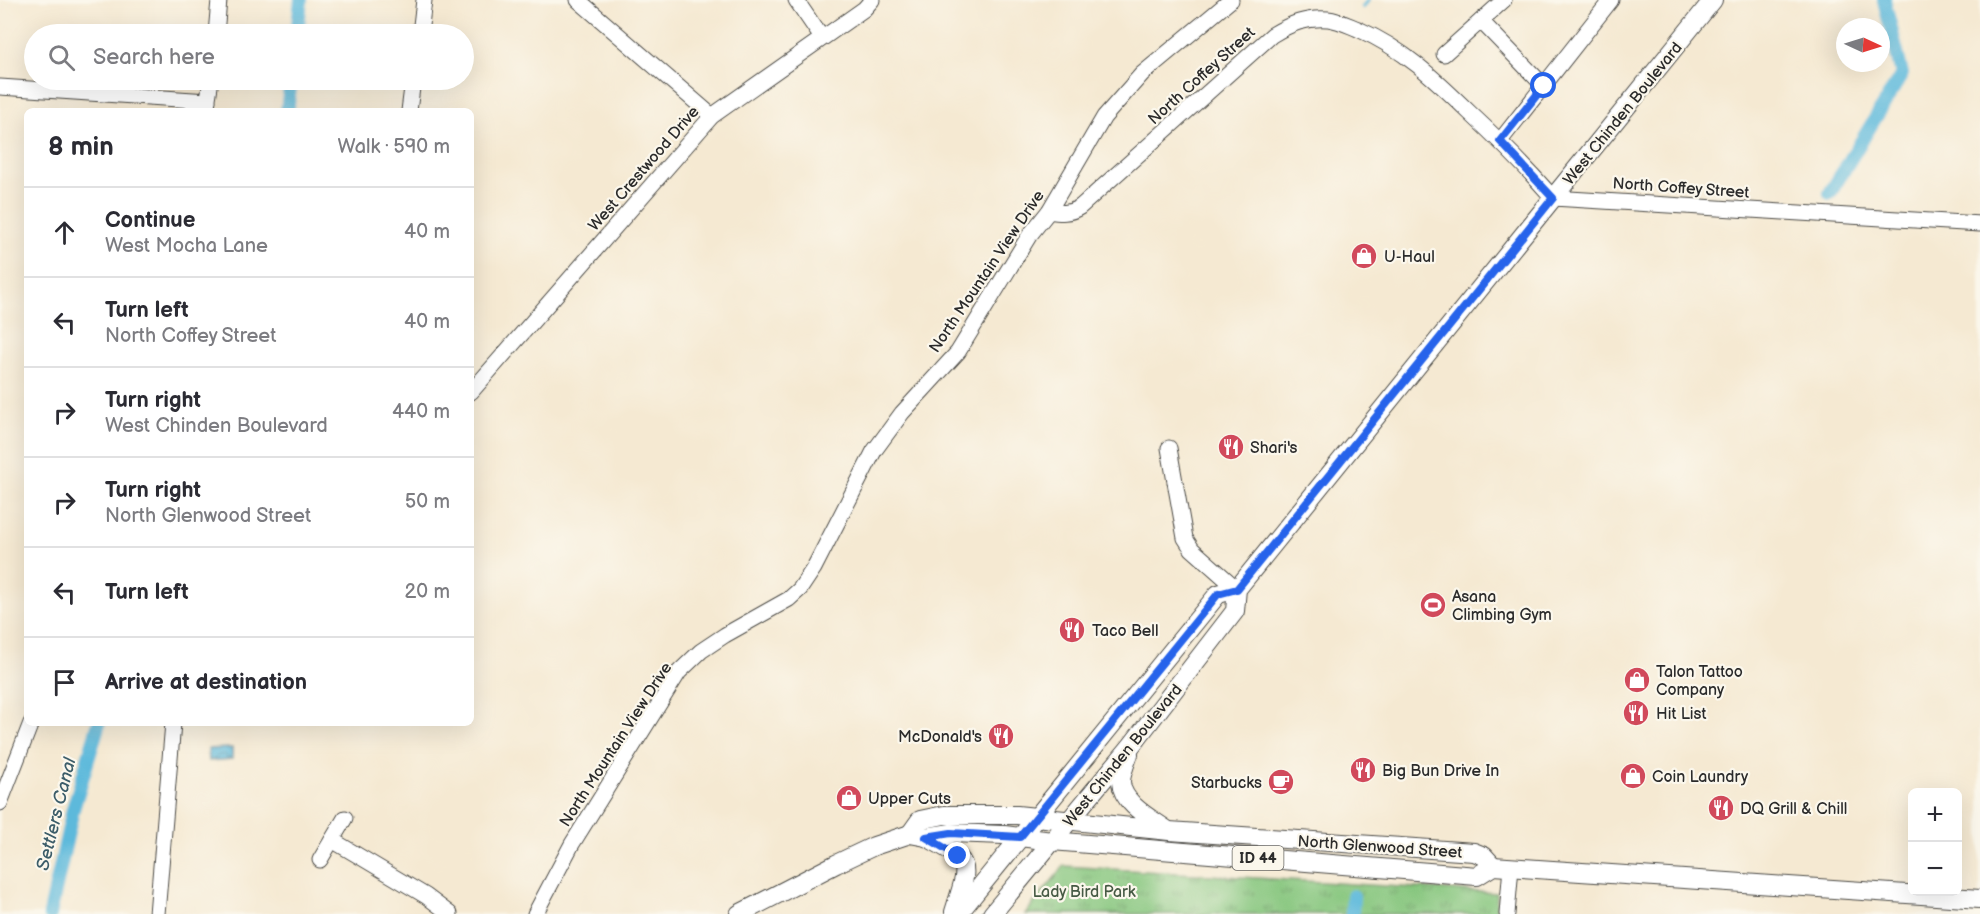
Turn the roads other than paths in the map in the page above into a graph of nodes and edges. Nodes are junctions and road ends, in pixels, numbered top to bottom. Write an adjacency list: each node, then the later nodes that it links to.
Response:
1 (219, 0): 11 (street)
2 (424, 0): 12 (street)
3 (578, 0): 23 (street)
4 (796, 0): 13 (street)
5 (872, 0): 13 (street, West Crestwood Drive)
6 (1231, 0): 26 (street, North Mountain View Drive)
7 (1504, 0): 10 (street)
8 (1611, 0): 15 (street)
9 (1713, 0): 25 (main road, West Chinden Boulevard)
10 (1481, 21): 14 (street); 15 (street)
11 (217, 24)
12 (421, 24)
13 (822, 38): 23 (street, West Crestwood Drive)
14 (1444, 54)
15 (1544, 86): 24 (street)
16 (0, 87): 17 (street)
17 (24, 89)
18 (33, 90): 21 (street)
19 (209, 90): 21 (street)
20 (412, 90): 22 (street)
21 (207, 106)
22 (409, 108)
23 (712, 116): 28 (street, West Crestwood Drive)
24 (1500, 141): 25 (street, North Coffey Street); 26 (street, North Coffey Street)
25 (1553, 198): 27 (street, North Coffey Street); 30 (main road, West Chinden Boulevard)
26 (1049, 211): 48 (street, North Mountain View Drive)
27 (1980, 224)
28 (474, 389)
29 (1169, 448): 30 (street)
30 (1237, 589): 33 (main road, West Chinden Boulevard); 35 (main road, West Chinden Boulevard)
31 (30, 726): 34 (street)
32 (173, 726): 46 (street)
33 (1131, 746): 37 (main road, West Chinden Boulevard); 38 (main road)
34 (0, 803)
35 (1036, 817): 37 (main road, North Glenwood Street / ID 44); 39 (main road, North Glenwood Street); 40 (main road, West Chinden Boulevard)
36 (345, 818): 41 (street)
37 (1068, 821): 38 (main road, North Glenwood Street / ID 44); 42 (main road, West Chinden Boulevard)
38 (1169, 831): 44 (main road, North Glenwood Street / ID 44)
39 (918, 835): 40 (main road, North Glenwood Street); 49 (main road, North Glenwood Street); 50 (main road)
40 (1020, 837): 42 (main road, North Glenwood Street / ID 44); 50 (main road, West Chinden Boulevard)
41 (332, 840): 43 (street); 47 (street)
42 (1052, 841): 44 (main road, North Glenwood Street / ID 44); 51 (main road, West Chinden Boulevard)
43 (320, 860)
44 (1502, 867): 45 (main road, North Glenwood Street / ID 44); 52 (street)
45 (1980, 899)
46 (157, 914)
47 (450, 914)
48 (535, 914)
49 (739, 914)
50 (955, 914)
51 (992, 914)
52 (1507, 914)

